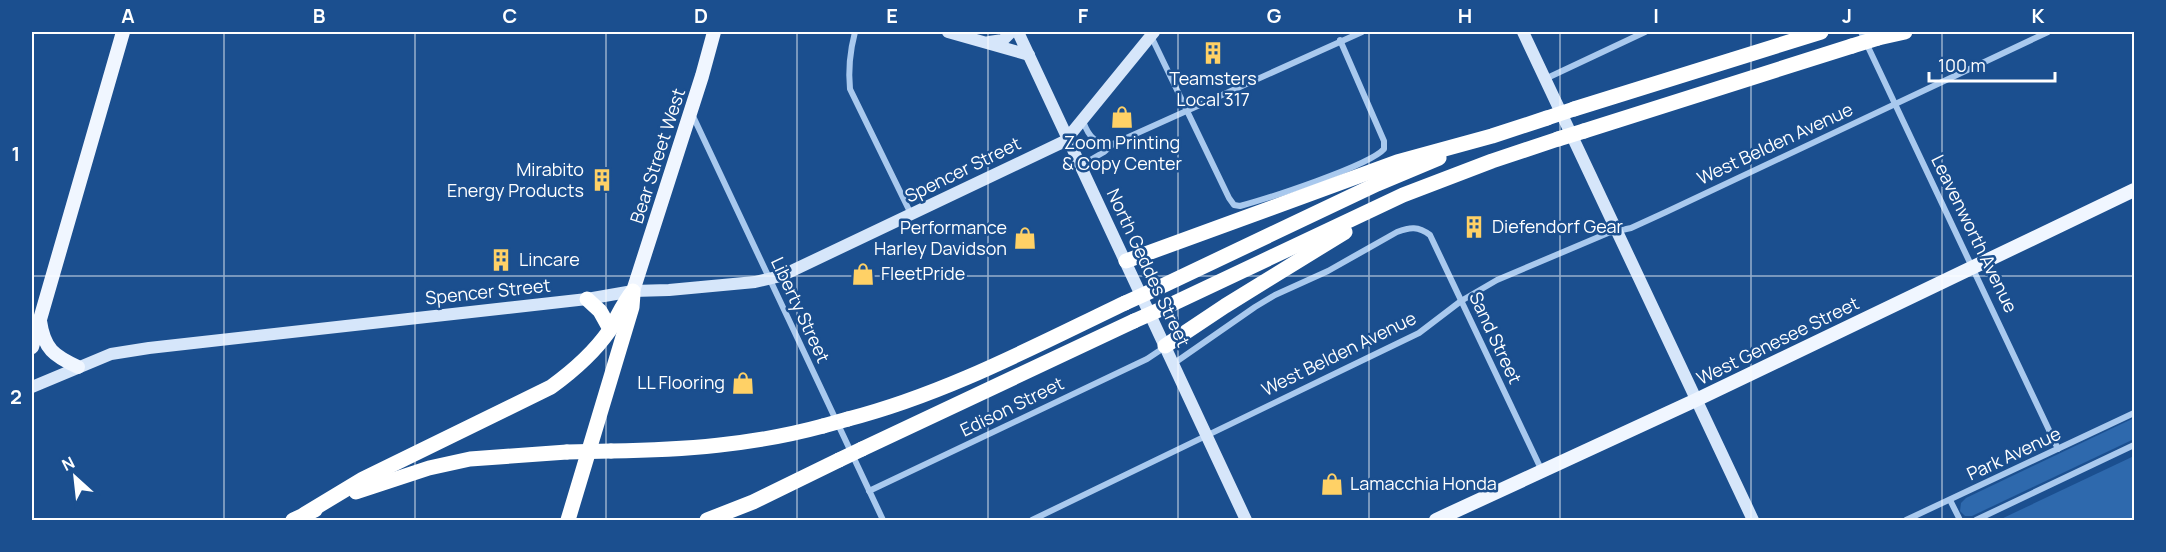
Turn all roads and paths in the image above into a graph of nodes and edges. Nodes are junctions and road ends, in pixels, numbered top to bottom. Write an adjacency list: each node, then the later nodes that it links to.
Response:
1 (123, 32): 39 (main road)
2 (714, 32): 23 (main road, Bear Street West)
3 (855, 32): 31 (street)
4 (948, 32): 18 (main road)
5 (1011, 32): 18 (main road)
6 (1018, 32): 19 (main road, North Geddes Street)
7 (1362, 32): 17 (street)
8 (1523, 32): 20 (main road)
9 (1646, 32): 20 (street)
10 (1821, 32): 25 (highway, bridge)
11 (1861, 32): 21 (street, Leavenworth Avenue)
12 (1896, 32): 16 (highway)
13 (1905, 32): 16 (highway)
14 (2048, 32): 21 (street, West Belden Avenue)
15 (1153, 34): 22 (street); 24 (main road)
16 (1878, 38): 29 (highway, bridge)
17 (1340, 40): 22 (street); 22 (street)
18 (988, 43): 19 (main road)
19 (1029, 55): 26 (main road, North Geddes Street)
20 (1545, 79): 32 (main road)
21 (1896, 104): 32 (street, West Belden Avenue); 34 (street, Leavenworth Avenue)
22 (1188, 111): 27 (street)
23 (691, 112): 35 (street, Liberty Street); 36 (main road, Bear Street West)
24 (1083, 121): 26 (main road); 27 (street)
25 (1492, 136): 33 (highway); 54 (highway, bridge)
26 (1068, 139): 28 (main road, North Geddes Street); 31 (main road, Spencer Street)
27 (1113, 144): 28 (street)
28 (1080, 166): 33 (main road, North Geddes Street)
29 (1432, 184): 41 (highway); 56 (highway, bridge)
30 (2134, 190): 34 (main road, West Genesee Street)
31 (911, 215): 35 (main road, Spencer Street)
32 (1617, 231): 38 (street, West Belden Avenue); 46 (main road)
33 (1126, 261): 41 (main road, North Geddes Street)
34 (1973, 268): 46 (main road, West Genesee Street); 50 (street, Leavenworth Avenue)
35 (769, 279): 36 (main road, Spencer Street); 52 (street, Liberty Street)
36 (633, 291): 37 (main road, Spencer Street); 40 (highway); 55 (highway)
37 (587, 299): 40 (highway); 44 (main road, Spencer Street)
38 (1461, 301): 43 (street, Sand Street); 48 (street, West Belden Avenue); 51 (street, Sand Street)
39 (40, 317): 42 (main road); 44 (main road)
40 (610, 329): 54 (highway)
41 (1165, 346): 43 (main road, North Geddes Street); 52 (street, Edison Street)
42 (32, 347)
43 (1173, 364): 48 (main road, North Geddes Street)
44 (78, 367): 45 (main road, Spencer Street)
45 (32, 387)
46 (1696, 400): 51 (main road, West Genesee Street); 61 (main road)
47 (2134, 413): 50 (street, Park Avenue)
48 (1206, 436): 58 (street, West Belden Avenue); 59 (main road, North Geddes Street)
49 (2134, 446): 64 (street)
50 (2058, 450): 53 (street, Park Avenue)
51 (1542, 472): 60 (main road, West Genesee Street)
52 (869, 491): 57 (street, Liberty Street)
53 (1950, 500): 62 (street, Park Avenue); 63 (street)
54 (299, 517)
55 (568, 520)
56 (707, 520)
57 (883, 520)
58 (1032, 520)
59 (1245, 520)
60 (1436, 520)
61 (1753, 520)
62 (1906, 520)
63 (1960, 520)
64 (1976, 520)

